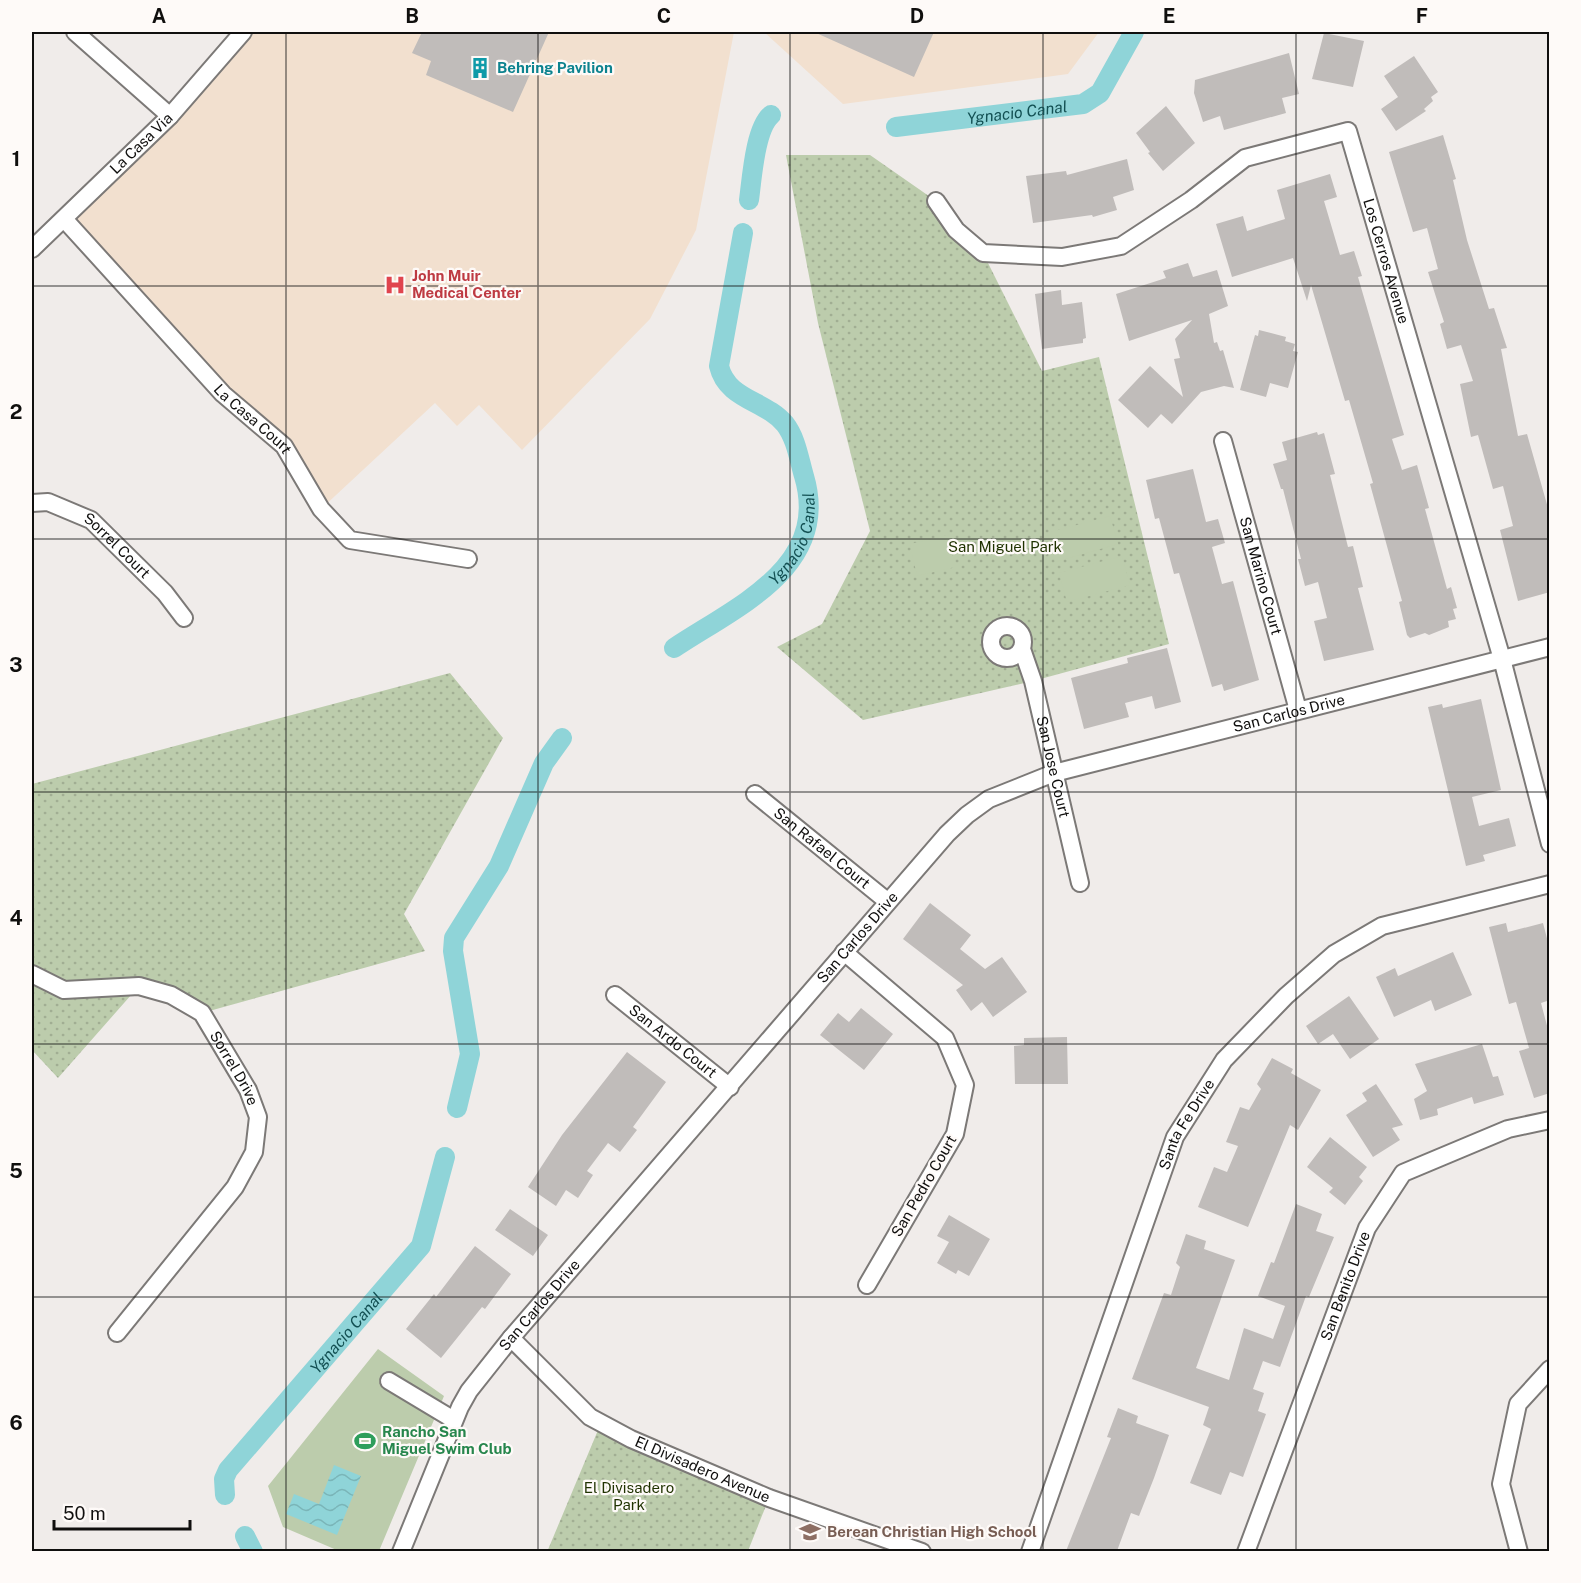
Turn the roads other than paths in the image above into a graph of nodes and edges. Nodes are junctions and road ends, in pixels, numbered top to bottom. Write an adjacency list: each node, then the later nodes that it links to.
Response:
1 (75, 32): 3 (street)
2 (243, 32): 3 (street, La Casa Via)
3 (170, 116): 5 (street, La Casa Via)
4 (936, 201): 13 (street, Los Cerros Avenue)
5 (65, 220): 6 (street, La Casa Via); 9 (street, La Casa Court)
6 (32, 249)
7 (1223, 441): 14 (street, San Marino Court)
8 (32, 503): 10 (street, Sorrel Court)
9 (468, 559)
10 (184, 618)
11 (1550, 647): 13 (street, San Carlos Drive)
12 (1022, 649): 15 (street, San Jose Court)
13 (1502, 659): 14 (street, San Carlos Drive); 17 (street, Los Cerros Avenue)
14 (1298, 710): 15 (street, San Carlos Drive)
15 (1054, 773): 18 (street, San Jose Court); 20 (street, San Carlos Drive)
16 (755, 795): 20 (street, San Rafael Court)
17 (1550, 844)
18 (1080, 883)
19 (1550, 884): 34 (street, Santa Fe Drive)
20 (887, 902): 21 (street, San Carlos Drive)
21 (844, 952): 24 (street, San Carlos Drive); 26 (street, San Pedro Court)
22 (32, 974): 27 (street, Sorrel Drive)
23 (615, 995): 24 (street, San Ardo Court)
24 (730, 1087): 28 (street, San Carlos Drive)
25 (1550, 1120): 35 (street, San Benito Drive)
26 (867, 1285)
27 (117, 1333)
28 (512, 1338): 31 (street, San Carlos Drive); 33 (street, El Divisadero Avenue)
29 (1550, 1369): 36 (street)
30 (389, 1381): 31 (street)
31 (454, 1420): 32 (street, San Carlos Drive)
32 (401, 1551)
33 (922, 1551)
34 (1030, 1551)
35 (1246, 1551)
36 (1519, 1551)

